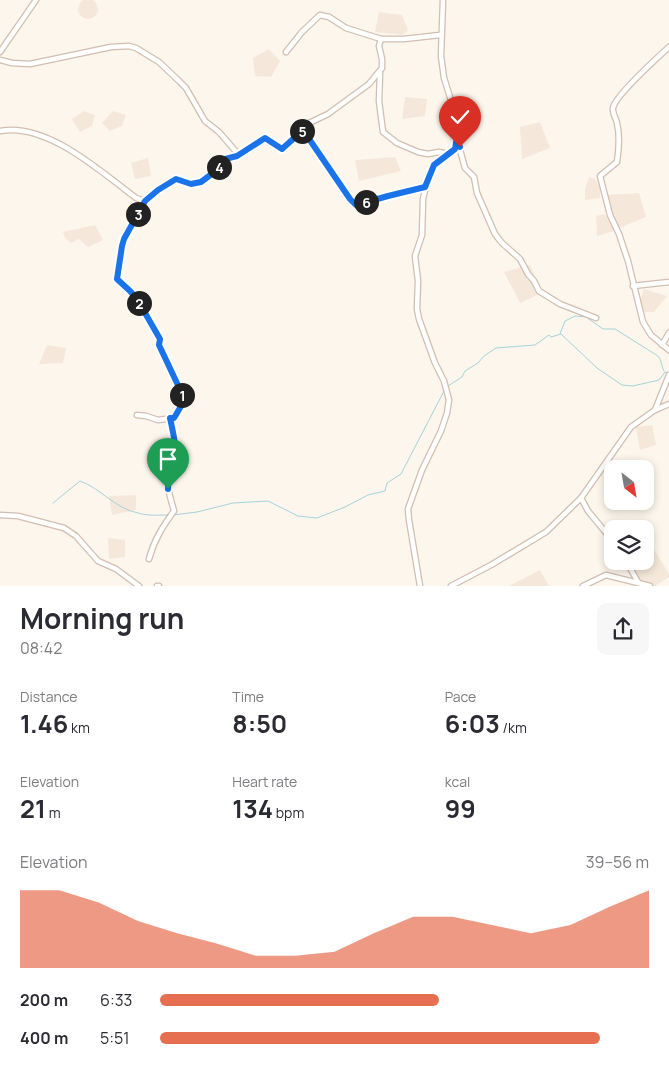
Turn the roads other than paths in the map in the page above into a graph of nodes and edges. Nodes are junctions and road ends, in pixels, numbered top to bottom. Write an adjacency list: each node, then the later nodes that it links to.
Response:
1 (36, 0): 6 (street)
2 (443, 0): 3 (street)
3 (440, 35): 4 (street); 12 (street)
4 (381, 39): 7 (street); 9 (street)
5 (669, 47): 18 (street)
6 (0, 52)
7 (286, 52)
8 (0, 60): 14 (street)
9 (380, 72): 10 (street); 13 (street)
10 (303, 130): 14 (street); 15 (street)
11 (0, 131): 16 (street)
12 (457, 137): 13 (street); 19 (street)
13 (450, 154): 15 (street)
14 (239, 155): 16 (street)
15 (425, 187): 35 (street)
16 (145, 201): 27 (street)
17 (669, 282): 18 (street)
18 (633, 286): 21 (street)
19 (596, 318)
20 (669, 332): 21 (street)
21 (662, 345): 22 (street)
22 (669, 350)
23 (669, 375): 25 (street)
24 (669, 404): 25 (street)
25 (654, 410): 28 (street)
26 (137, 415): 27 (street)
27 (170, 418): 31 (street)
28 (581, 498): 30 (street); 36 (street)
29 (0, 515): 34 (street)
30 (604, 530)
31 (149, 558)
32 (631, 570): 33 (street)
33 (638, 582): 37 (street); 38 (street)
34 (139, 586)
35 (420, 586)
36 (451, 586)
37 (583, 586)
38 (650, 586)

